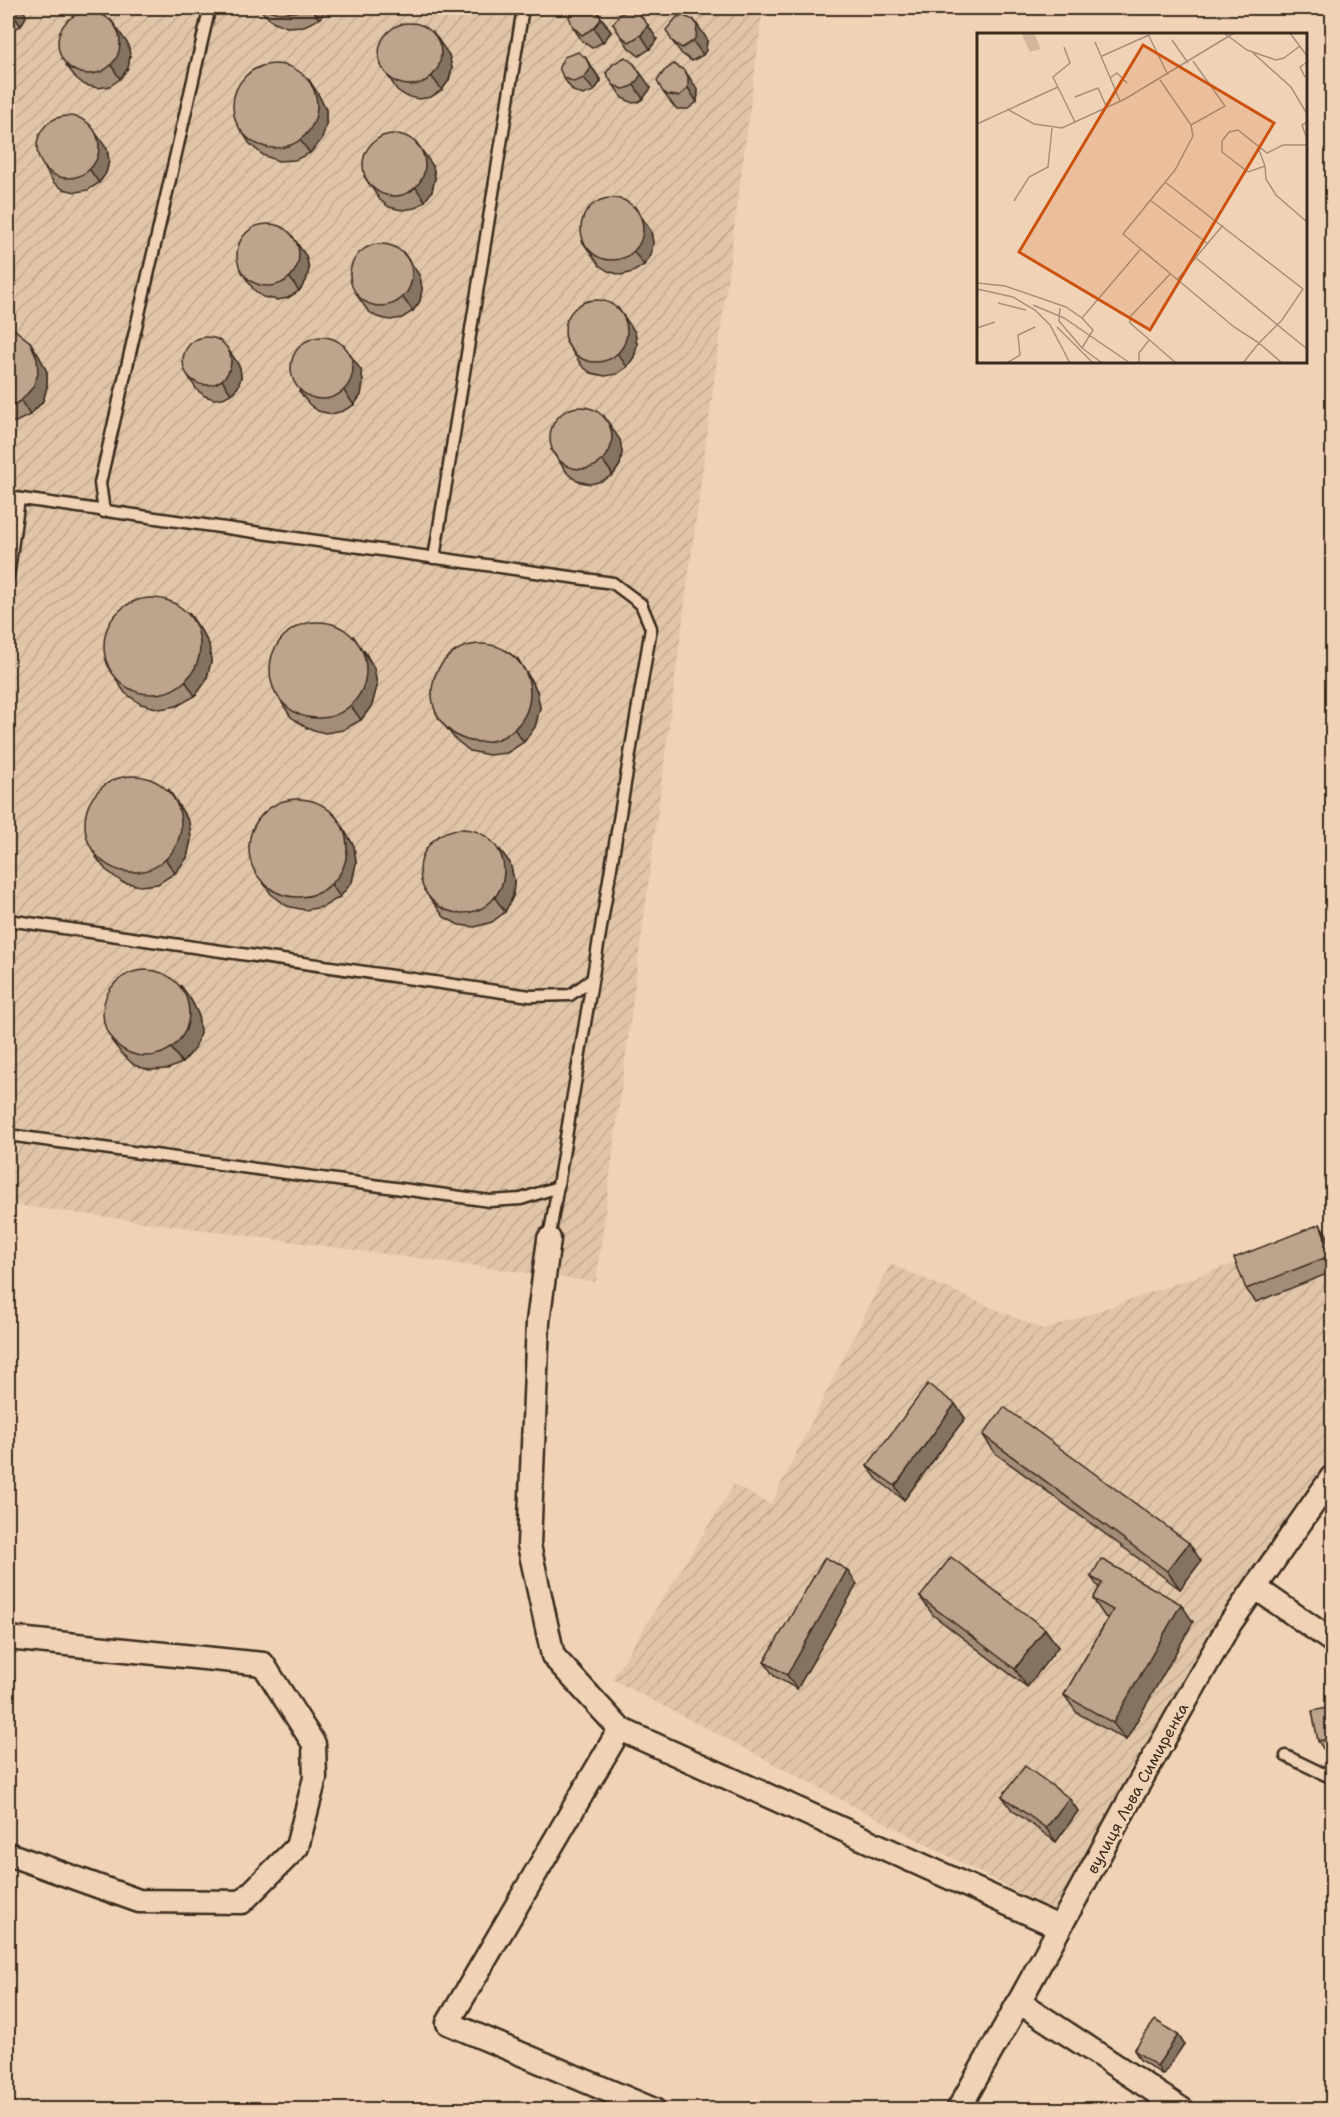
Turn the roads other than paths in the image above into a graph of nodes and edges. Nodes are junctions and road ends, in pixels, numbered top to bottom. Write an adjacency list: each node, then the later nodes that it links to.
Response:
1 (204, 8): 5 (lane)
2 (523, 8): 6 (lane)
3 (8, 497): 4 (lane)
4 (19, 499): 5 (lane); 7 (lane)
5 (104, 512): 6 (lane)
6 (434, 558): 9 (lane)
7 (8, 577)
8 (8, 920): 9 (lane)
9 (591, 980): 11 (lane)
10 (8, 1135): 11 (lane)
11 (558, 1187): 12 (lane)
12 (549, 1239): 17 (street)
13 (1332, 1480): 14 (street, вулиця Льва Симиренка)
14 (1256, 1588): 16 (street); 21 (street, вулиця Льва Симиренка)
15 (8, 1638): 20 (street)
16 (1332, 1641)
17 (620, 1729): 21 (street); 23 (street)
18 (1286, 1756): 19 (lane)
19 (1332, 1778)
20 (8, 1854)
21 (1059, 1927): 22 (street, вулиця Льва Симиренка)
22 (1019, 2002): 24 (street, вулиця Льва Симиренка); 25 (street)
23 (654, 2109)
24 (958, 2109)
25 (1183, 2109)

